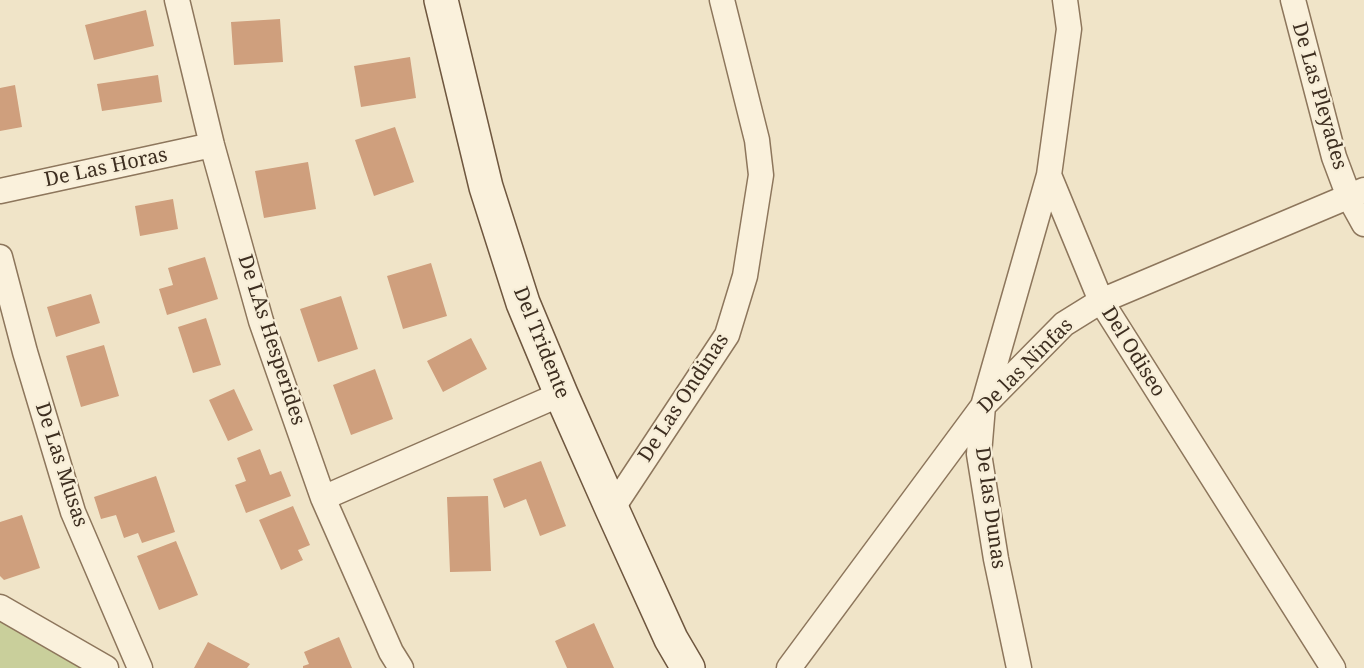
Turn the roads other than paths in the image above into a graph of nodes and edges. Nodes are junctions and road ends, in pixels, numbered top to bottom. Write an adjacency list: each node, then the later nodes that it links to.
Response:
1 (177, 0): 6 (street, De LAs Hesperides)
2 (441, 0): 13 (main road, Del Tridente)
3 (722, 0): 16 (street, De Las Ondinas)
4 (1065, 0): 7 (street)
5 (1293, 0): 9 (street, De Las Pleyades)
6 (212, 145): 8 (street, De Las Horas); 15 (street, De LAs Hesperides)
7 (1049, 175): 12 (street, Del Odiseo); 14 (street, De las Dunas)
8 (0, 190)
9 (1357, 194): 10 (street, De Las Pleyades); 12 (street, De las Ninfas)
10 (1364, 224)
11 (0, 257): 19 (street, De Las Musas)
12 (1101, 301): 14 (street, De las Ninfas); 24 (street, Del Odiseo)
13 (561, 394): 15 (street); 16 (main road, Del Tridente)
14 (983, 406): 22 (street, De las Ninfas); 23 (street, De las Dunas)
15 (323, 498): 20 (street, De LAs Hesperides)
16 (612, 509): 21 (main road, Del Tridente)
17 (0, 607): 18 (street)
18 (106, 668)
19 (140, 668)
20 (401, 668)
21 (688, 668)
22 (789, 668)
23 (1018, 668)
24 (1333, 668)

